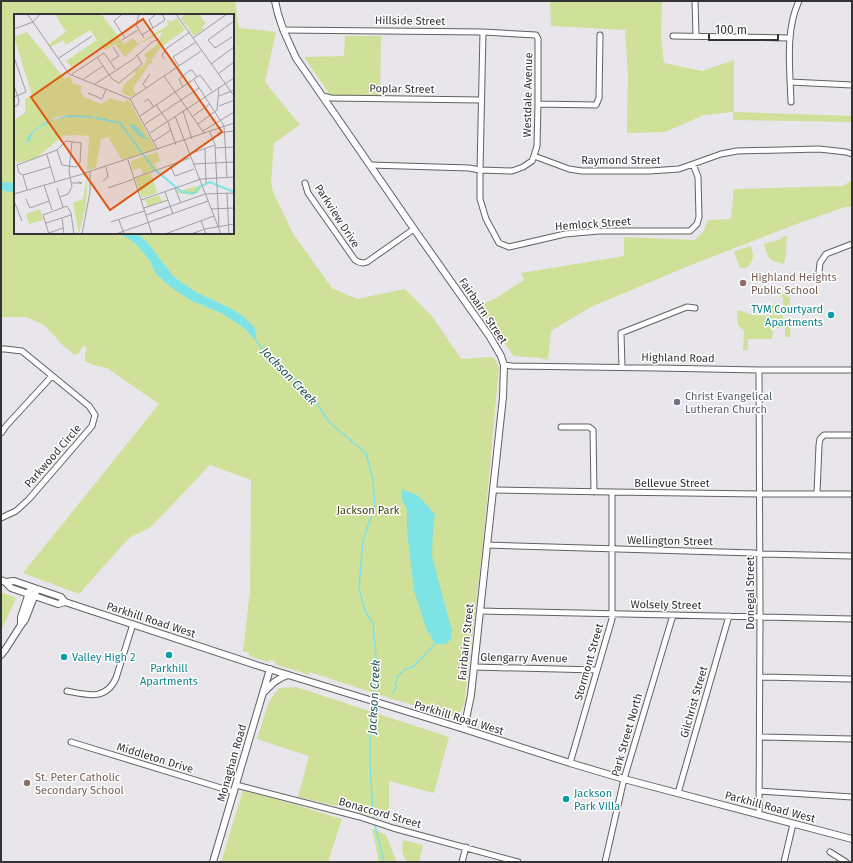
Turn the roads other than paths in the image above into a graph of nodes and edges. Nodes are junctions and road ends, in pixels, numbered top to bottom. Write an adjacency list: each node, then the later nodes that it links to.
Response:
1 (275, 1): 4 (main road, Fairbairn Street)
2 (695, 1): 8 (street)
3 (799, 1): 10 (street)
4 (283, 30): 5 (street, Hillside Street); 13 (main road, Fairbairn Street)
5 (483, 32): 6 (street, Hillside Street); 14 (street, Hemlock Street)
6 (536, 35): 16 (street, Westdale Avenue)
7 (600, 35): 16 (street)
8 (696, 35): 9 (street); 10 (street)
9 (673, 36)
10 (789, 38): 11 (street)
11 (790, 82): 12 (street); 15 (street)
12 (852, 85)
13 (323, 96): 14 (street, Poplar Street); 20 (main road, Fairbairn Street)
14 (481, 100): 21 (street, Hemlock Street)
15 (791, 102)
16 (538, 104): 18 (street, Westdale Avenue)
17 (852, 154): 19 (street, Raymond Street)
18 (534, 156): 19 (street, Raymond Street); 21 (street)
19 (693, 164): 21 (street, Hemlock Street)
20 (370, 165): 21 (street); 23 (main road, Fairbairn Street)
21 (480, 170)
22 (305, 183): 23 (street, Parkview Drive)
23 (414, 229): 28 (main road, Fairbairn Street)
24 (852, 244): 25 (street)
25 (818, 281)
26 (695, 308): 29 (street)
27 (1, 350): 32 (street, Parkwood Circle)
28 (504, 365): 29 (street, Highland Road); 36 (main road, Fairbairn Street)
29 (622, 367): 30 (street, Highland Road)
30 (759, 370): 31 (street, Highland Road); 40 (street, Donegal Street)
31 (852, 370)
32 (52, 376): 34 (street); 42 (street, Parkwood Circle)
33 (561, 427): 37 (street)
34 (1, 433)
35 (852, 435): 39 (street)
36 (493, 490): 37 (street, Bellevue Street); 43 (main road, Fairbairn Street)
37 (594, 492): 38 (street, Bellevue Street)
38 (612, 492): 40 (street, Bellevue Street); 44 (street, Stormont Street)
39 (817, 493): 40 (street, Bellevue Street); 41 (street, Bellevue Street)
40 (759, 494): 45 (street, Donegal Street)
41 (852, 494)
42 (1, 518)
43 (487, 545): 44 (street, Wellington Street); 51 (main road, Fairbairn Street)
44 (612, 549): 45 (street, Wellington Street); 52 (street, Stormont Street)
45 (760, 554): 46 (street, Wellington Street); 55 (street, Donegal Street)
46 (852, 556)
47 (3, 581): 48 (main road, Parkhill Road West); 49 (main road, Parkhill Road West)
48 (34, 588): 49 (main road); 50 (main road, Parkhill Road West)
49 (32, 595): 50 (main road, Parkhill Road West); 58 (main road)
50 (65, 602): 57 (main road, Parkhill Road West)
51 (480, 611): 52 (street, Wolsely Street); 59 (main road, Fairbairn Street)
52 (612, 614): 53 (street, Wolsely Street); 61 (street, Stormont Street)
53 (673, 615): 54 (street, Wolsely Street); 72 (street, Park Street North)
54 (729, 616): 55 (street, Wolsely Street); 76 (street, Gilchrist Street)
55 (760, 617): 56 (street, Wolsely Street); 63 (street, Donegal Street)
56 (852, 619)
57 (133, 624): 60 (main road, Parkhill Road West); 65 (street)
58 (1, 655)
59 (474, 667): 61 (street, Glengarry Avenue); 67 (main road, Fairbairn Street)
60 (270, 669): 62 (main road, Parkhill Road West); 66 (main road, Monaghan Road)
61 (597, 670): 71 (street, Stormont Street)
62 (288, 675): 66 (main road); 67 (main road, Parkhill Road West)
63 (760, 678): 64 (street); 68 (street, Donegal Street)
64 (852, 679)
65 (67, 691)
66 (262, 693): 73 (main road, Monaghan Road)
67 (464, 729): 71 (main road, Parkhill Road West)
68 (760, 737): 69 (street); 74 (street, Donegal Street)
69 (852, 739)
70 (71, 742): 75 (street, Middleton Drive)
71 (570, 763): 72 (main road, Parkhill Road West)
72 (624, 779): 76 (main road, Parkhill Road West); 86 (street, Park Street North)
73 (236, 785): 75 (main road, Monaghan Road); 81 (street, Bonaccord Street)
74 (759, 790): 77 (street); 78 (street, Donegal Street)
75 (234, 792): 83 (main road, Monaghan Road)
76 (678, 793): 78 (main road, Parkhill Road West)
77 (852, 797)
78 (759, 815): 79 (main road, Parkhill Road West)
79 (793, 824): 80 (main road, Parkhill Road West); 87 (street)
80 (852, 839)
81 (466, 847): 84 (street); 85 (street, Bonaccord Street)
82 (830, 852): 88 (street)
83 (213, 862)
84 (462, 862)
85 (518, 862)
86 (606, 862)
87 (784, 862)
88 (846, 862)

